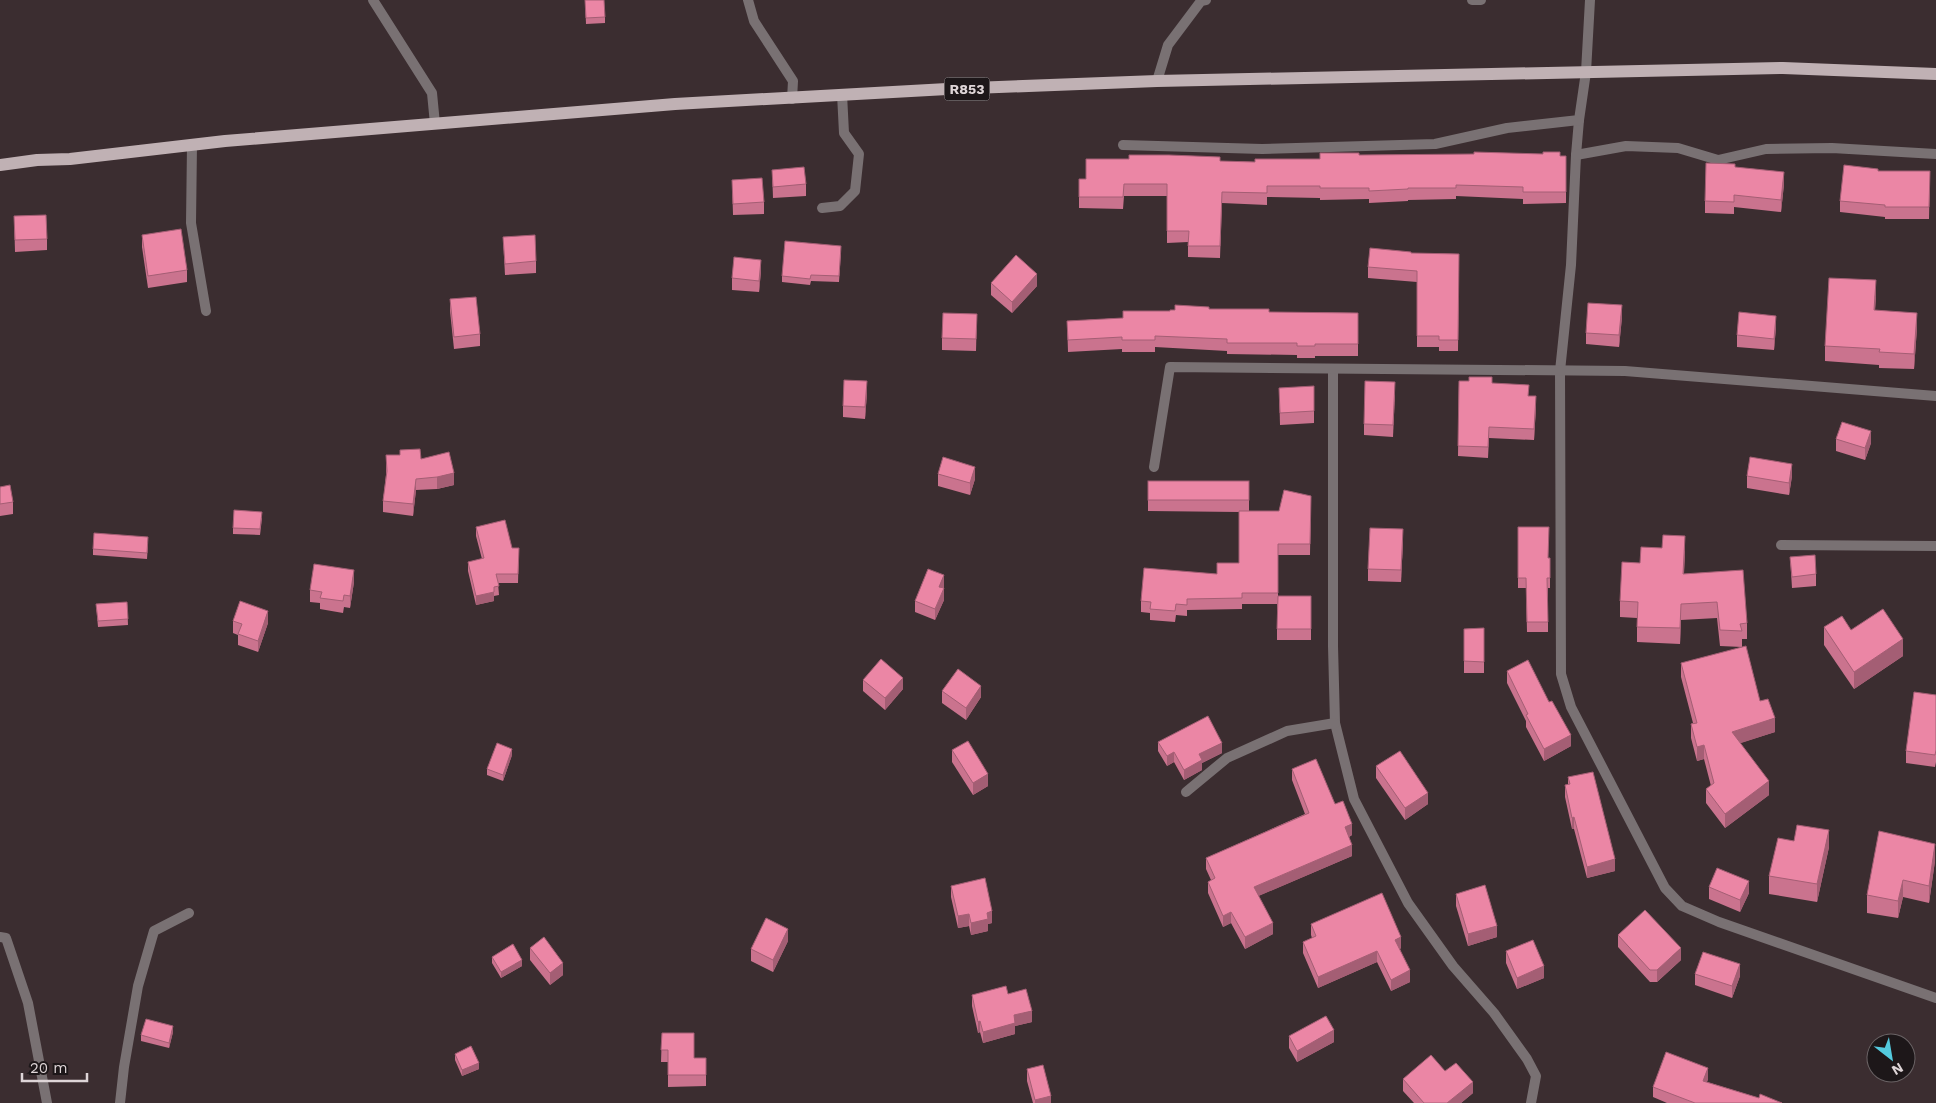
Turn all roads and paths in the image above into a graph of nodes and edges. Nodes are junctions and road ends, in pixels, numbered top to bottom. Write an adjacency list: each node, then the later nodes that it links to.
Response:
1 (373, 0): 13 (street)
2 (748, 0): 11 (street)
3 (1203, 0): 9 (street)
4 (1472, 0): 5 (street)
5 (1481, 0)
6 (1590, 0): 7 (street)
7 (1586, 72): 8 (main road, R853); 9 (main road, R853); 12 (street)
8 (1936, 74)
9 (1157, 80): 10 (main road, R853)
10 (842, 94): 11 (main road, R853); 19 (street)
11 (792, 98): 13 (main road, R853)
12 (1579, 120): 14 (street); 17 (street)
13 (435, 124): 15 (main road, R853)
14 (1123, 144)
15 (192, 146): 18 (main road, R853); 20 (street)
16 (1936, 154): 17 (street)
17 (1576, 155): 22 (street)
18 (0, 165)
19 (822, 208)
20 (206, 311)
21 (1333, 369): 22 (street); 24 (street); 27 (street)
22 (1560, 371): 23 (street); 31 (street)
23 (1936, 396)
24 (1154, 467)
25 (1781, 545): 26 (street)
26 (1936, 546)
27 (1335, 723): 28 (street); 34 (street)
28 (1186, 792)
29 (189, 913): 33 (street)
30 (0, 937): 32 (street)
31 (1936, 998)
32 (47, 1103)
33 (120, 1103)
34 (1531, 1103)

